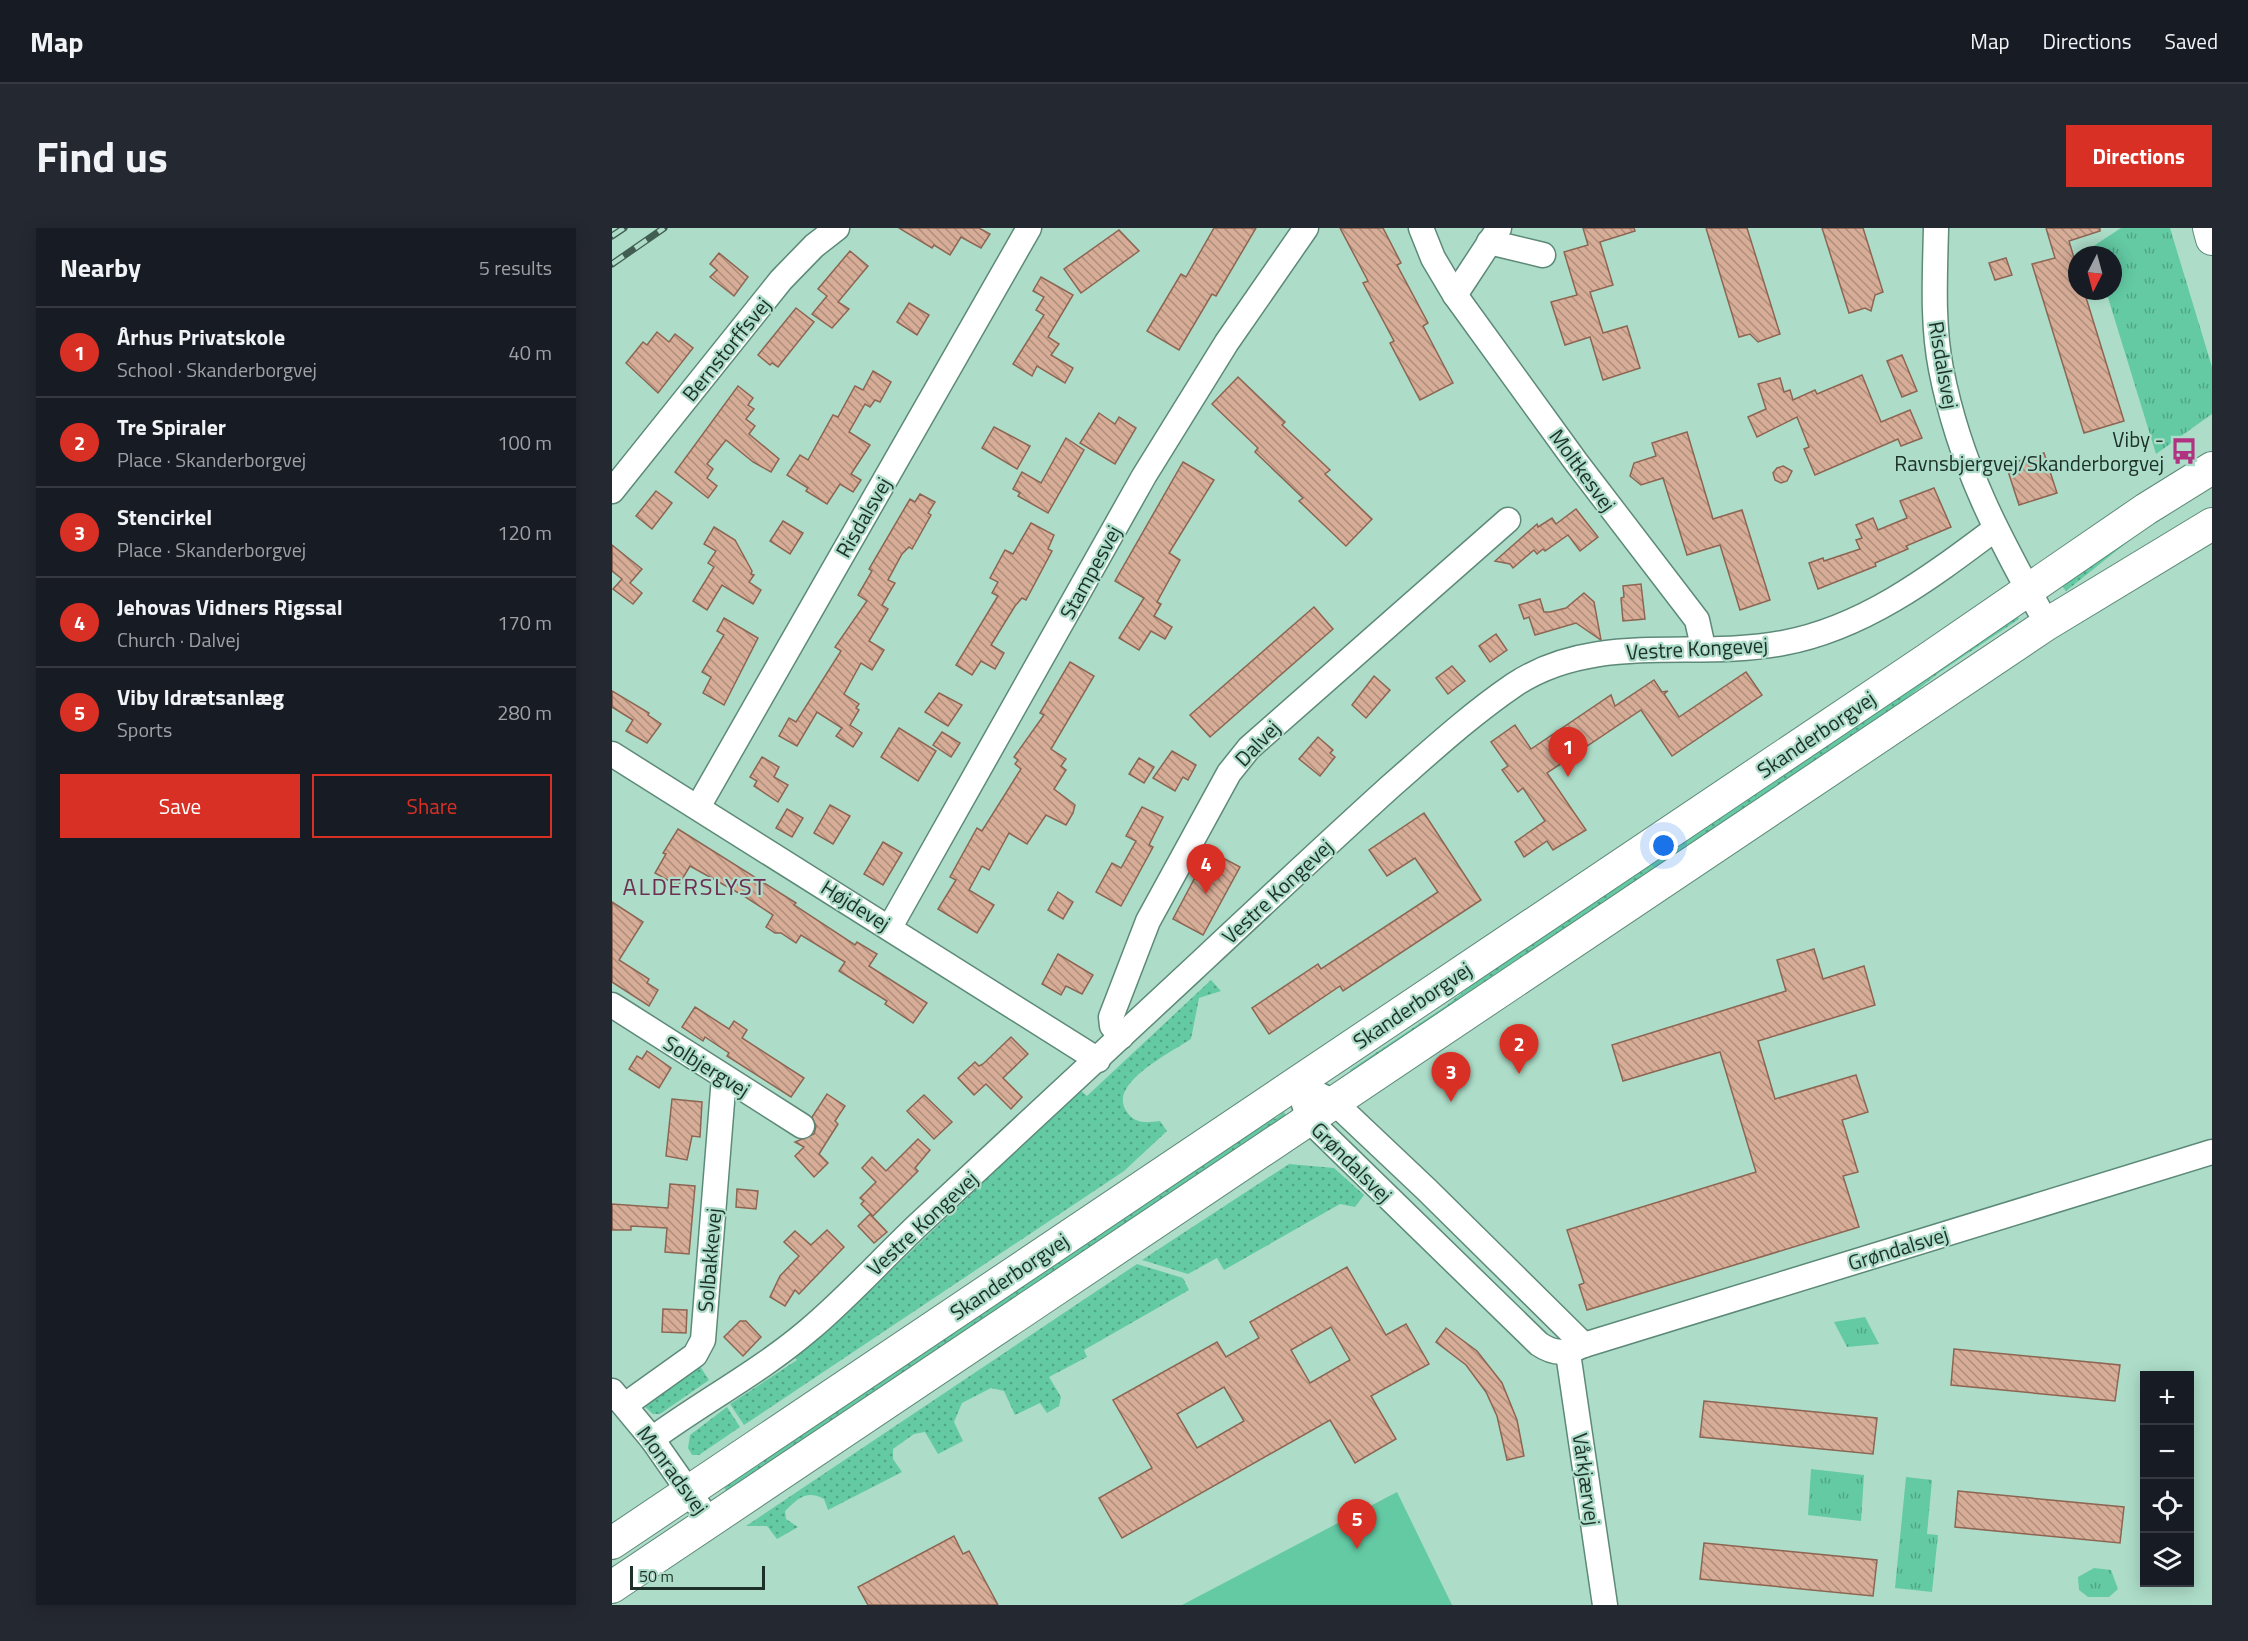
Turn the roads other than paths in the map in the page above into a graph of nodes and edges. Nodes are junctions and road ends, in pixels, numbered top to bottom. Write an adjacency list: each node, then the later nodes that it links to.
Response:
1 (837, 228): 13 (street, Bernstorffsvej)
2 (1029, 228): 23 (street, Risdalsvej)
3 (1306, 228): 24 (street, Stampesvej)
4 (1421, 228): 11 (street, Moltkesvej)
5 (1936, 228): 17 (street, Risdalsvej)
6 (2209, 228): 8 (main road); 9 (main road)
7 (1494, 235): 10 (street); 11 (street)
8 (2212, 235)
9 (2212, 239)
10 (1543, 255)
11 (1455, 295): 21 (street, Moltkesvej)
12 (2212, 468): 18 (main road, Skanderborgvej)
13 (616, 478)
14 (2212, 502): 19 (main road)
15 (1508, 520): 26 (street, Dalvej)
16 (2212, 524): 19 (main road, Skanderborgvej)
17 (1995, 529): 18 (street, Risdalsvej); 21 (street, Vestre Kongevej)
18 (2028, 591): 20 (street, Risdalsvej); 29 (main road, Skanderborgvej)
19 (2096, 593): 20 (main road, Skanderborgvej)
20 (2047, 624): 30 (main road, Skanderborgvej)
21 (1703, 647): 26 (street, Vestre Kongevej)
22 (612, 754): 23 (street, Højdevej)
23 (698, 807): 24 (street, Højdevej)
24 (890, 927): 27 (street, Højdevej)
25 (612, 1005): 28 (street, Solbjergvej)
26 (1120, 1037): 27 (street, Vestre Kongevej)
27 (1098, 1060): 36 (street, Vestre Kongevej)
28 (724, 1077): 32 (street, Solbjergvej); 35 (street, Solbakkevej)
29 (1297, 1082): 30 (street, Grøndalsvej); 31 (street, Grøndalsvej); 37 (main road, Skanderborgvej)
30 (1335, 1103): 31 (main road, Skanderborgvej); 34 (street, Grøndalsvej)
31 (1309, 1120): 34 (street, Grøndalsvej); 38 (main road, Skanderborgvej)
32 (802, 1126)
33 (2212, 1152): 34 (street, Grøndalsvej)
34 (1576, 1349): 41 (street, Vårkjærvej)
35 (618, 1398): 36 (street, Monradsvej)
36 (652, 1439): 37 (street, Monradsvej)
37 (690, 1490): 38 (street, Monradsvej); 39 (main road, Skanderborgvej)
38 (711, 1521): 40 (main road, Skanderborgvej)
39 (612, 1543)
40 (612, 1587)
41 (1605, 1605)

